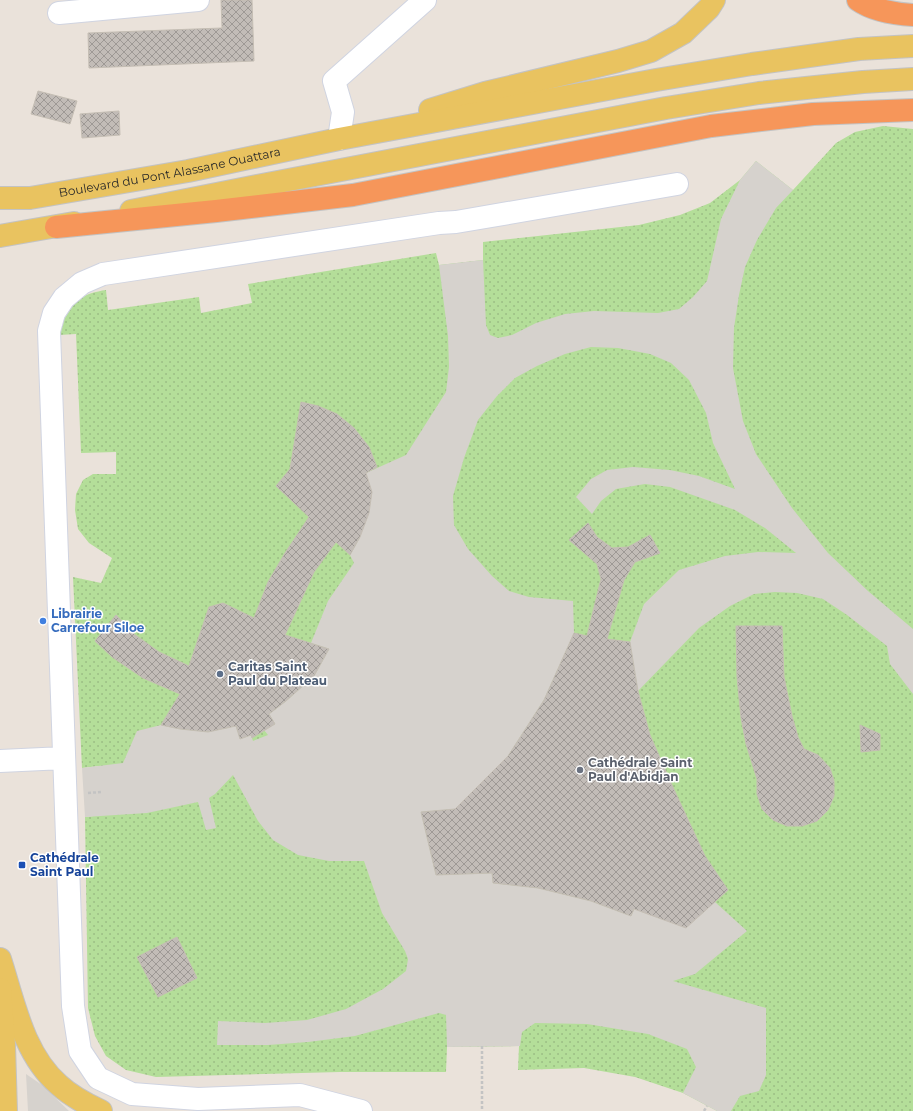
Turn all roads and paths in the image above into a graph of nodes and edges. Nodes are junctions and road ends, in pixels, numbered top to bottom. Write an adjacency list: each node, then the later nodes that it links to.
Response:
1 (198, 0): 5 (lane)
2 (425, 0): 10 (lane)
3 (714, 0): 10 (main road)
4 (858, 0): 6 (highway)
5 (59, 13)
6 (913, 15)
7 (913, 46): 10 (main road)
8 (913, 80): 13 (main road)
9 (913, 110): 13 (highway)
10 (339, 139): 12 (main road, Boulevard du Pont Alassane Ouattara)
11 (678, 184): 15 (lane)
12 (0, 198)
13 (56, 227): 14 (main road)
14 (0, 236)
15 (64, 758): 16 (lane); 23 (lane)
16 (0, 762)
17 (0, 959): 22 (main road)
18 (0, 984): 21 (main road)
19 (482, 1046): 24 (path)
20 (707, 1106): 25 (path)
21 (6, 1111)
22 (100, 1111)
23 (361, 1111)
24 (482, 1111)
25 (704, 1111)

